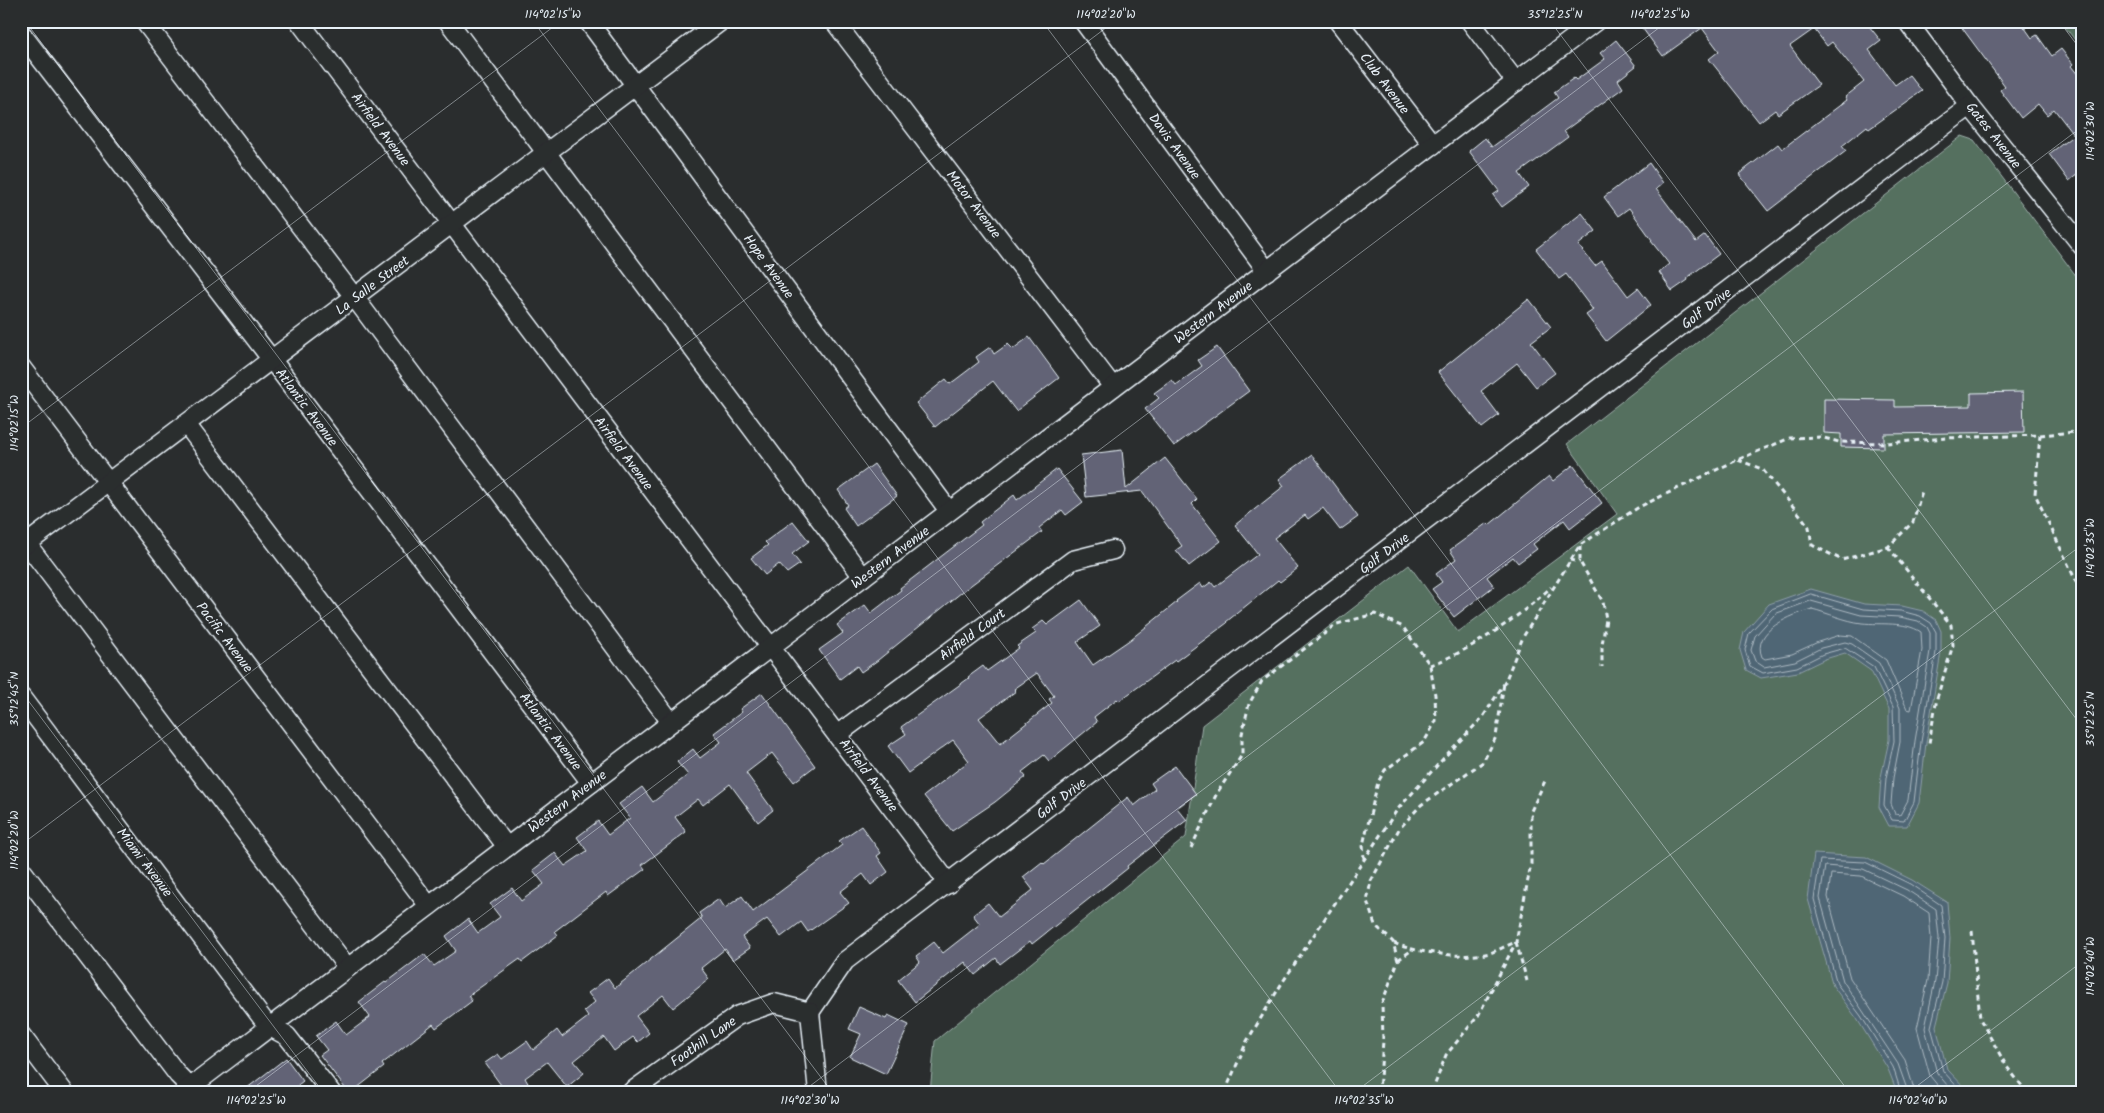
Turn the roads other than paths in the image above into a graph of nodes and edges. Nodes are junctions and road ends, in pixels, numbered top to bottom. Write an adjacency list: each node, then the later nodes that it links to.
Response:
1 (144, 21): 21 (street)
2 (299, 21): 18 (street, Airfield Avenue)
3 (448, 21): 17 (street)
4 (588, 21): 14 (street, Hope Avenue)
5 (721, 21): 14 (street, La Salle Street)
6 (834, 21): 24 (street, Motor Avenue)
7 (1083, 21): 20 (street, Davis Avenue)
8 (1338, 21): 16 (street, Club Avenue)
9 (1470, 21): 13 (street)
10 (1596, 21): 13 (street, Western Avenue)
11 (1906, 21): 15 (street, Gates Avenue)
12 (21, 33): 22 (street, Atlantic Avenue)
13 (1516, 82): 16 (street, Western Avenue)
14 (635, 85): 17 (street, La Salle Street); 27 (street, Hope Avenue)
15 (1970, 106): 19 (street, Gates Avenue); 38 (street, Golf Drive)
16 (1433, 145): 20 (street, Western Avenue)
17 (547, 152): 18 (street, La Salle Street); 30 (street)
18 (453, 225): 21 (street, La Salle Street); 31 (street, Airfield Avenue)
19 (2083, 247)
20 (1267, 271): 24 (street, Western Avenue)
21 (355, 298): 22 (street, La Salle Street); 33 (street)
22 (272, 360): 25 (street, La Salle Street); 35 (street, Atlantic Avenue)
23 (21, 368): 26 (street, Pacific Avenue)
24 (1114, 387): 27 (street, Western Avenue)
25 (186, 424): 26 (street, La Salle Street); 36 (street)
26 (108, 482): 28 (street, La Salle Street); 39 (street, Pacific Avenue)
27 (949, 512): 30 (street, Western Avenue)
28 (24, 546): 40 (street)
29 (1114, 550): 34 (street, Airfield Court)
30 (863, 577): 31 (street, Western Avenue)
31 (770, 647): 33 (street, Western Avenue); 34 (street, Airfield Avenue)
32 (21, 697): 42 (street, Miami Avenue)
33 (671, 722): 35 (street, Western Avenue)
34 (838, 734): 38 (street, Airfield Avenue)
35 (590, 783): 36 (street, Western Avenue)
36 (507, 847): 39 (street, Western Avenue)
37 (21, 868): 44 (street)
38 (950, 884): 41 (street, Golf Drive)
39 (429, 906): 40 (street, Western Avenue)
40 (347, 967): 42 (street, Western Avenue)
41 (810, 1012): 47 (street, Foothill Lane); 48 (street)
42 (268, 1026): 44 (street, Western Avenue); 46 (street)
43 (21, 1035): 45 (street)
44 (190, 1090)
45 (64, 1092)
46 (331, 1092)
47 (631, 1092)
48 (818, 1092)

